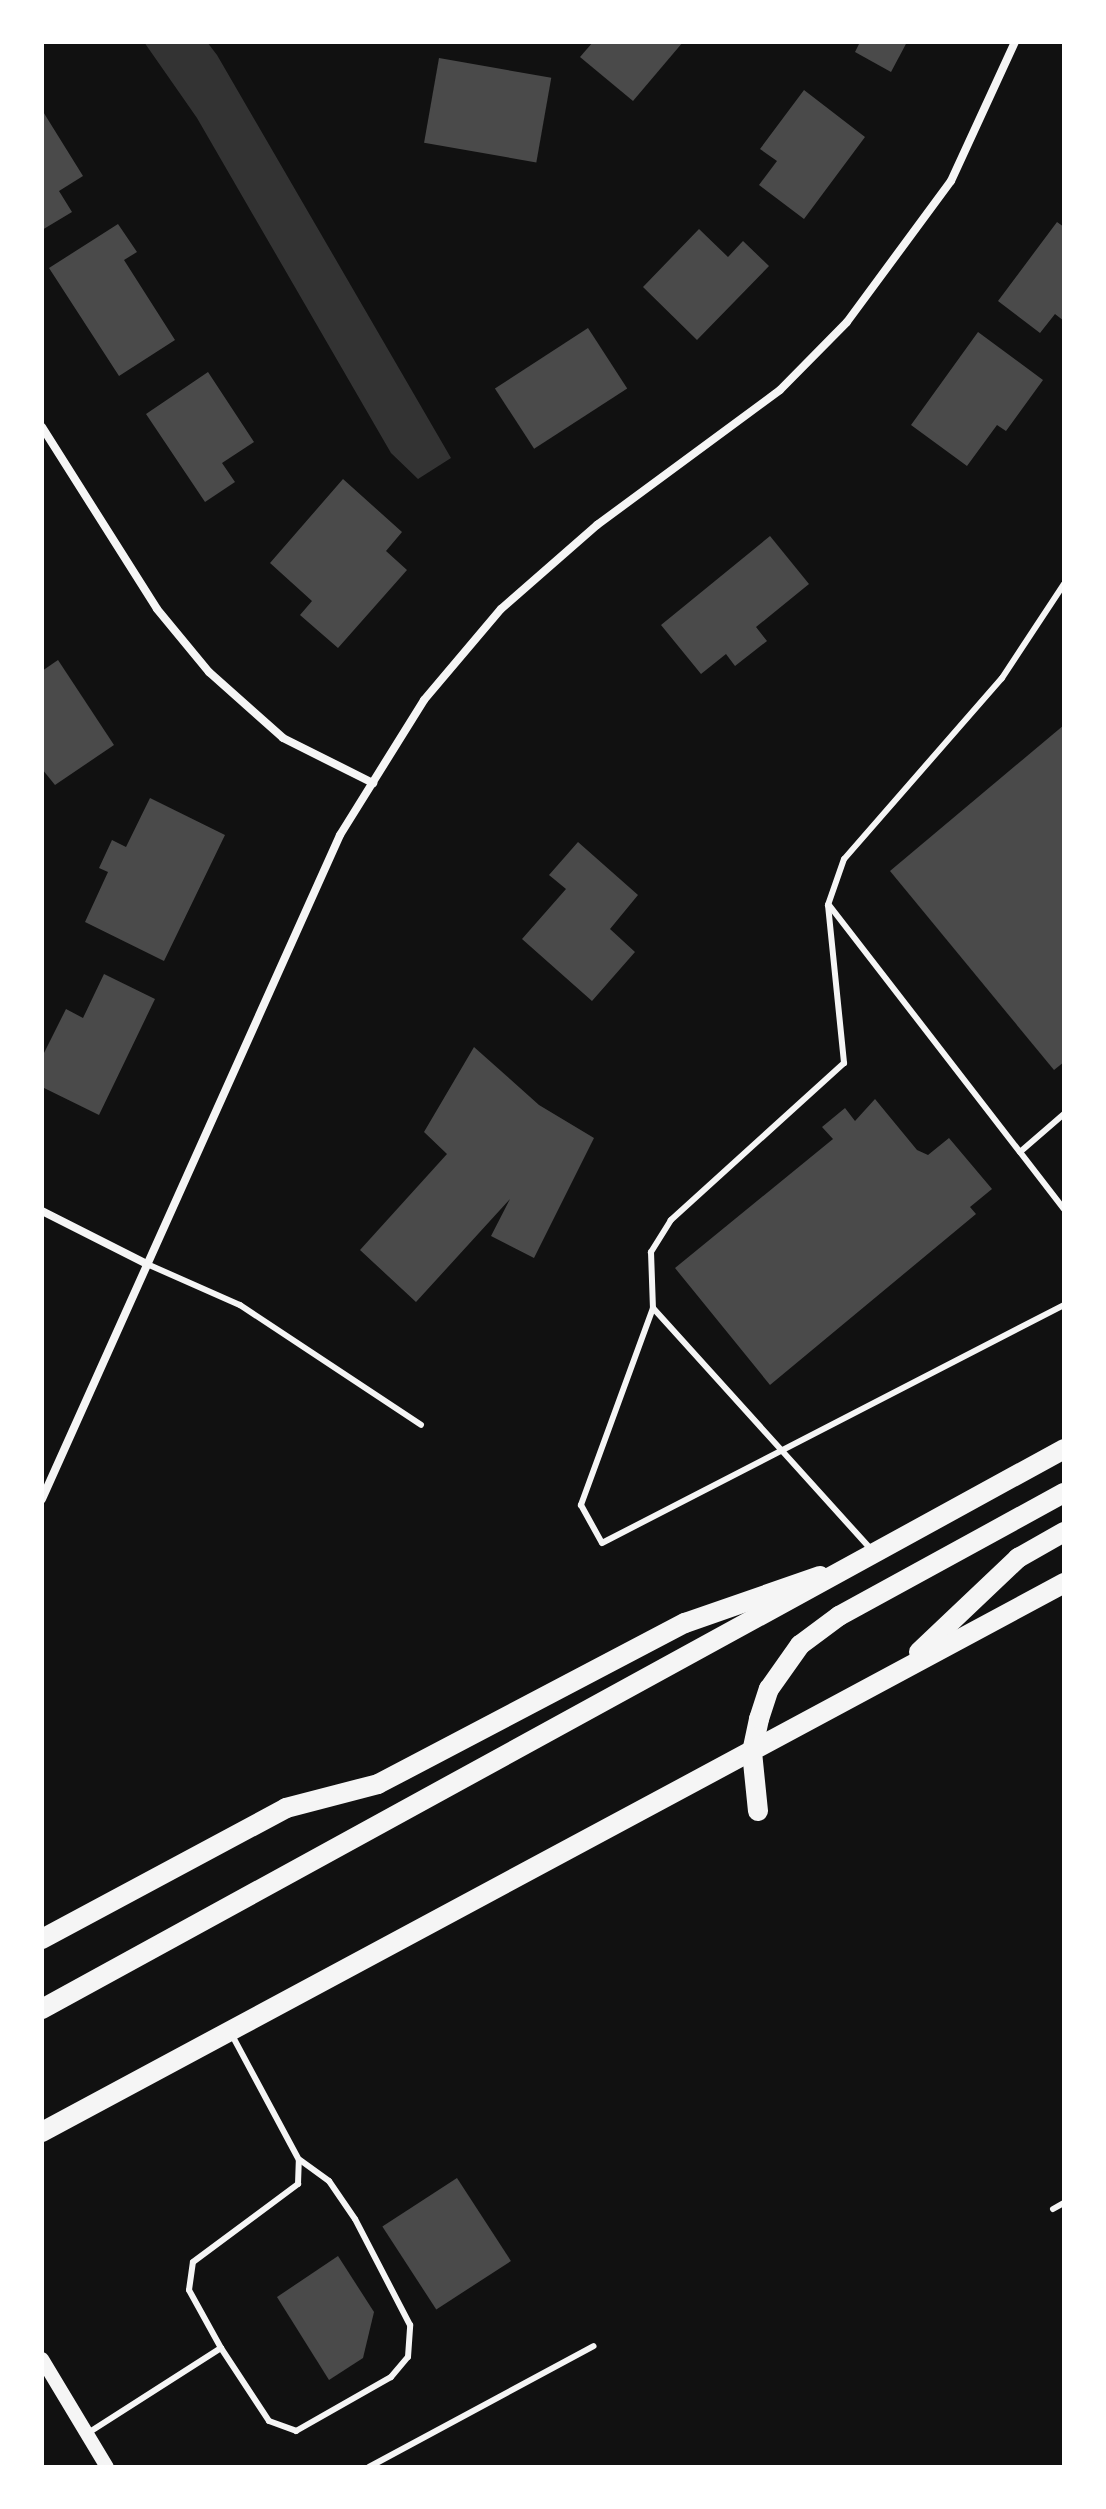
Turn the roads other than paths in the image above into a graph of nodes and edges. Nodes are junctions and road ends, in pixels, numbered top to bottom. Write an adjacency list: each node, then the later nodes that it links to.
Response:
1 (1015, 42): 4 (street)
2 (42, 427): 4 (street)
3 (1064, 584): 5 (lane)
4 (373, 783): 10 (street)
5 (828, 905): 7 (lane); 12 (lane)
6 (1064, 1114): 7 (lane)
7 (1020, 1152): 8 (lane)
8 (1064, 1209)
9 (42, 1211): 10 (street)
10 (147, 1264): 13 (lane); 17 (street)
11 (1064, 1305): 15 (lane)
12 (653, 1308): 15 (lane); 15 (lane)
13 (421, 1425)
14 (1064, 1449): 19 (main road)
15 (781, 1451): 19 (lane)
16 (1064, 1493): 22 (main road)
17 (42, 1499)
18 (1064, 1532): 21 (main road)
19 (877, 1556): 24 (main road); 25 (main road)
20 (1064, 1583): 21 (main road)
21 (901, 1669): 22 (main road)
22 (752, 1752): 23 (main road); 26 (main road)
23 (758, 1811)
24 (42, 1939)
25 (42, 2009)
26 (230, 2031): 27 (main road); 28 (lane)
27 (42, 2132)
28 (299, 2160): 32 (lane); 32 (lane)
29 (1064, 2203): 30 (lane)
30 (1053, 2209)
31 (594, 2346): 36 (lane)
32 (221, 2348): 34 (lane)
33 (42, 2359): 34 (street)
34 (87, 2433): 35 (street)
35 (107, 2467)
36 (369, 2467)

